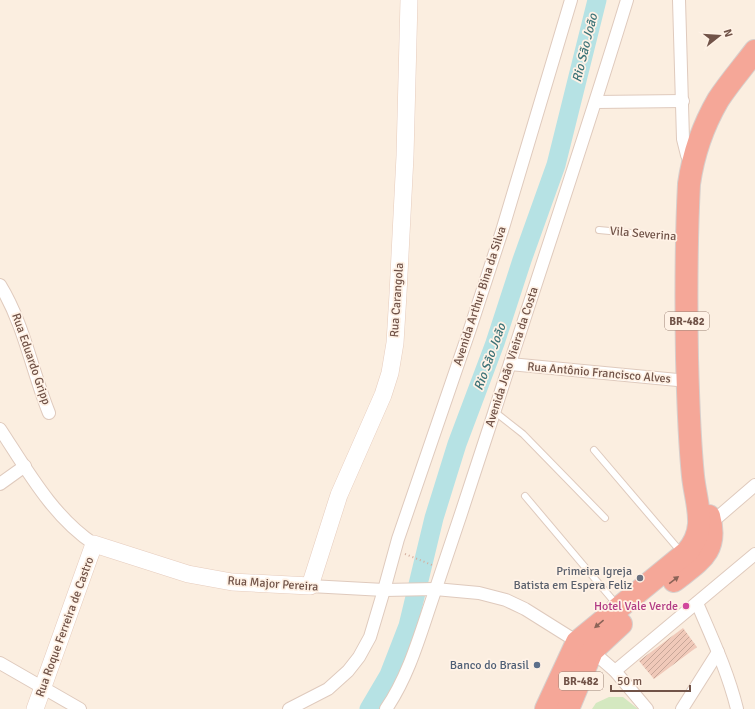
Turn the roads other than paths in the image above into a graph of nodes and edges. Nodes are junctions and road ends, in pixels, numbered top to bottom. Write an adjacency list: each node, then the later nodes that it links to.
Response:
1 (409, 0): 28 (street, Rua Carangola)
2 (571, 0): 30 (street, Avenida Arthur Bina da Silva)
3 (627, 0): 7 (street, Avenida João Vieira da Costa)
4 (679, 0): 6 (street)
5 (755, 51): 8 (highway, BR-482)
6 (683, 101): 7 (street); 8 (street)
7 (596, 102): 12 (street, Avenida João Vieira da Costa)
8 (692, 165): 10 (highway, BR-482)
9 (599, 230): 10 (lane, Vila Severina)
10 (687, 238): 13 (highway, BR-482)
11 (0, 285): 15 (street, Rua Eduardo Gripp)
12 (510, 364): 13 (street, Rua Antônio Francisco Alves); 14 (street, Avenida João Vieira da Costa)
13 (688, 381): 19 (highway, BR-482)
14 (495, 412): 23 (lane); 29 (street, Avenida João Vieira da Costa)
15 (49, 413)
16 (0, 429): 18 (street, Rua Major Pereira)
17 (594, 450): 27 (lane)
18 (25, 466): 20 (street); 25 (street, Rua Major Pereira)
19 (693, 477): 24 (highway, BR-482); 27 (highway, BR-482)
20 (0, 484)
21 (755, 486): 24 (street)
22 (525, 496): 32 (lane)
23 (605, 518)
24 (711, 523): 33 (highway, BR-482, one-way to 24)
25 (94, 544): 28 (street, Rua Major Pereira); 37 (street, Rua Roque Ferreira de Castro)
26 (755, 554): 31 (street)
27 (683, 555): 32 (highway, BR-482)
28 (310, 586): 30 (street, Rua Major Pereira)
29 (432, 589): 30 (street, Rua Major Pereira); 33 (street, Rua Major Pereira); 41 (street, Avenida João Vieira da Costa)
30 (384, 590): 40 (street, Avenida Arthur Bina da Silva)
31 (697, 603): 34 (street); 36 (street)
32 (619, 608): 33 (highway, BR-482, one-way to 33)
33 (585, 647): 36 (street, Rua Major Pereira); 42 (highway, BR-482); 43 (highway, BR-482)
34 (718, 652): 45 (street); 46 (street)
35 (0, 663): 37 (street)
36 (615, 671): 44 (street, Rua Major Pereira)
37 (43, 686): 38 (street, Rua Roque Ferreira de Castro); 39 (street)
38 (35, 709)
39 (80, 709)
40 (289, 709)
41 (386, 709)
42 (546, 709)
43 (568, 709)
44 (647, 709)
45 (682, 709)
46 (737, 709)

